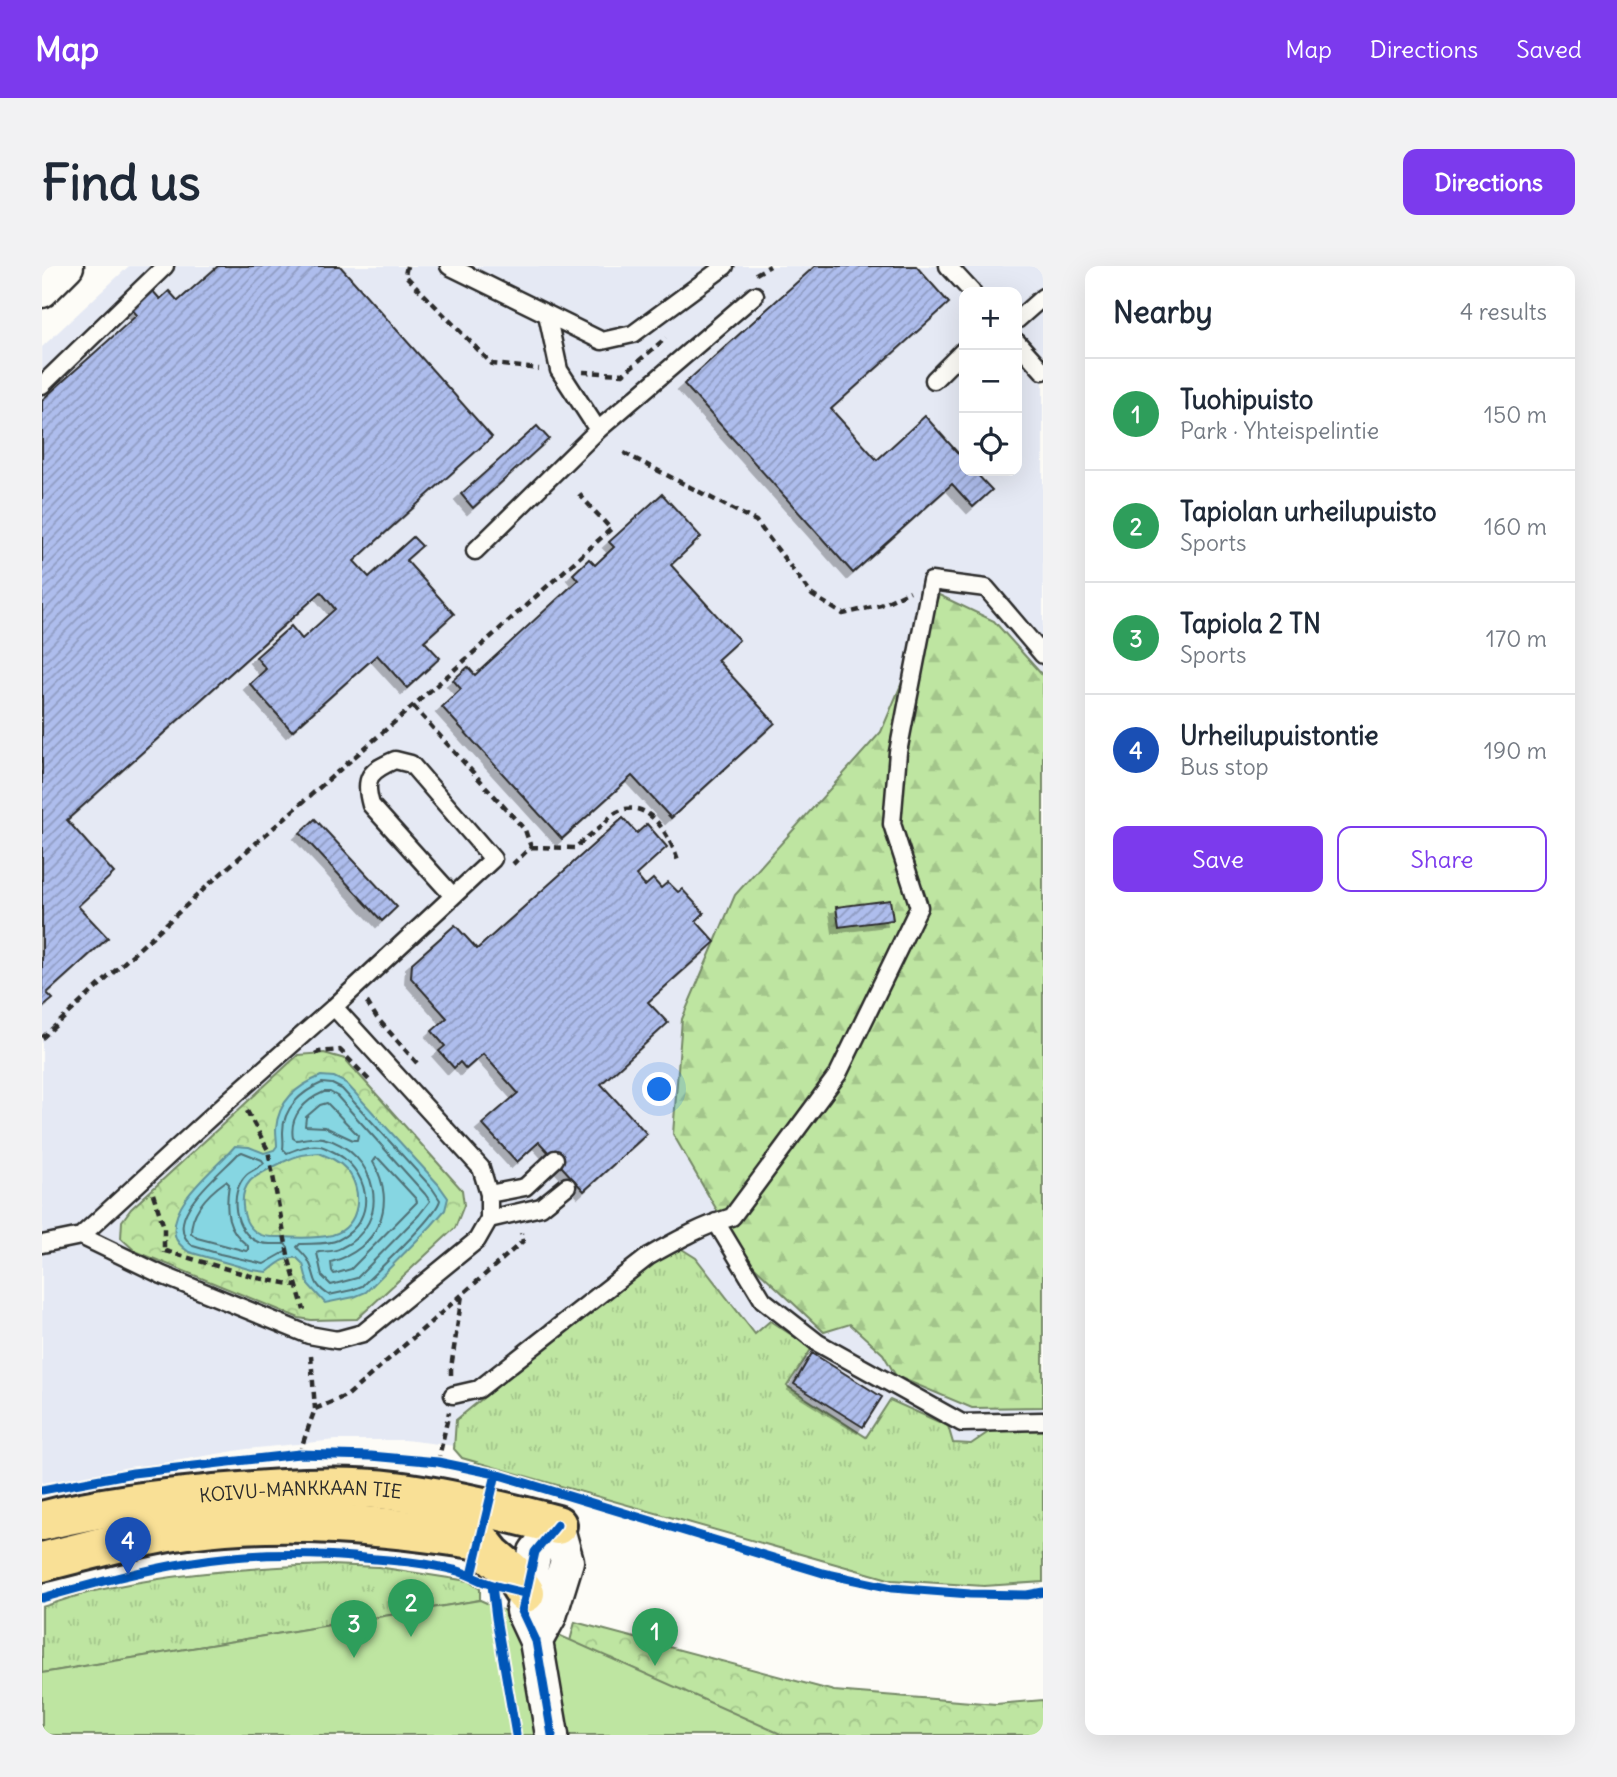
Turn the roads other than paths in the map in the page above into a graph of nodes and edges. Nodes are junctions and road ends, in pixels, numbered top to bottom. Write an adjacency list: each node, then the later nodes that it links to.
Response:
1 (67, 266): 7 (street)
2 (165, 266): 16 (lane)
3 (449, 266): 10 (lane)
4 (724, 266): 10 (lane)
5 (948, 266): 6 (lane)
6 (967, 287)
7 (42, 290)
8 (755, 295): 17 (lane)
9 (1043, 296): 11 (lane)
10 (547, 314): 17 (lane)
11 (1022, 315)
12 (1022, 348): 14 (lane)
13 (959, 355): 15 (lane)
14 (1043, 371)
15 (934, 380)
16 (42, 385)
17 (598, 430): 18 (lane)
18 (475, 551)
19 (1043, 655): 26 (lane)
20 (453, 896): 20 (lane); 21 (lane)
21 (334, 1007): 24 (lane); 27 (lane)
22 (555, 1159): 24 (lane)
23 (567, 1186): 25 (lane)
24 (489, 1194): 25 (lane)
25 (489, 1219): 27 (lane)
26 (716, 1222): 29 (lane); 30 (lane)
27 (80, 1236): 28 (lane)
28 (42, 1244)
29 (453, 1395)
30 (1043, 1421)
31 (42, 1521): 32 (main road, KOIVU-MANKKAAN TIE)
32 (557, 1525): 34 (street); 35 (street)
33 (42, 1562): 34 (main road, KOIVU-MANKKAAN TIE)
34 (525, 1593): 35 (street)
35 (536, 1641): 36 (street)
36 (552, 1735)

